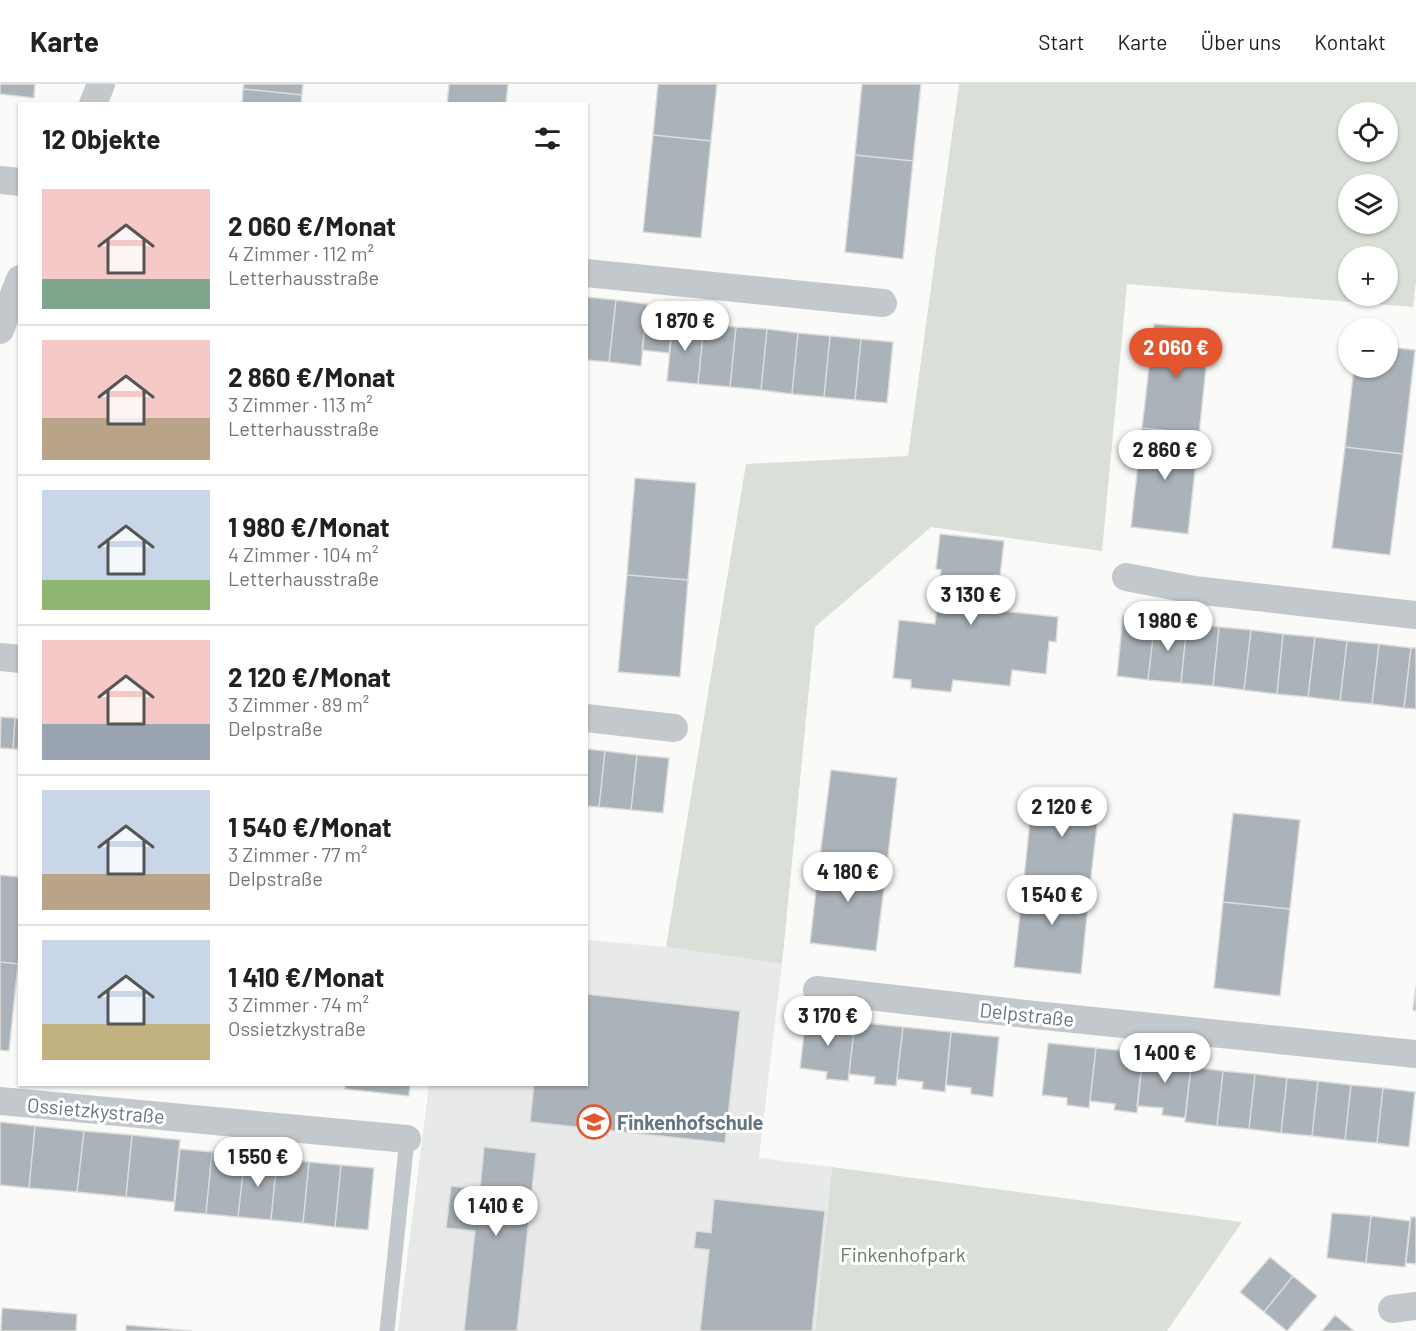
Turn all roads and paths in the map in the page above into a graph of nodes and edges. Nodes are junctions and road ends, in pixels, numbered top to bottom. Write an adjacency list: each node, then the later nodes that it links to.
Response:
1 (101, 84): 2 (street)
2 (94, 102)
3 (0, 180): 4 (street)
4 (18, 182)
5 (588, 273): 7 (street)
6 (18, 284): 8 (street)
7 (883, 303)
8 (0, 330)
9 (1125, 576): 10 (street)
10 (1416, 615)
11 (0, 657): 12 (street)
12 (18, 659)
13 (588, 718): 14 (street)
14 (674, 728)
15 (817, 990): 16 (street, Delpstraße)
16 (1416, 1054)
17 (0, 1101): 18 (street, Ossietzkystraße)
18 (407, 1139): 19 (lane)
19 (387, 1331)

